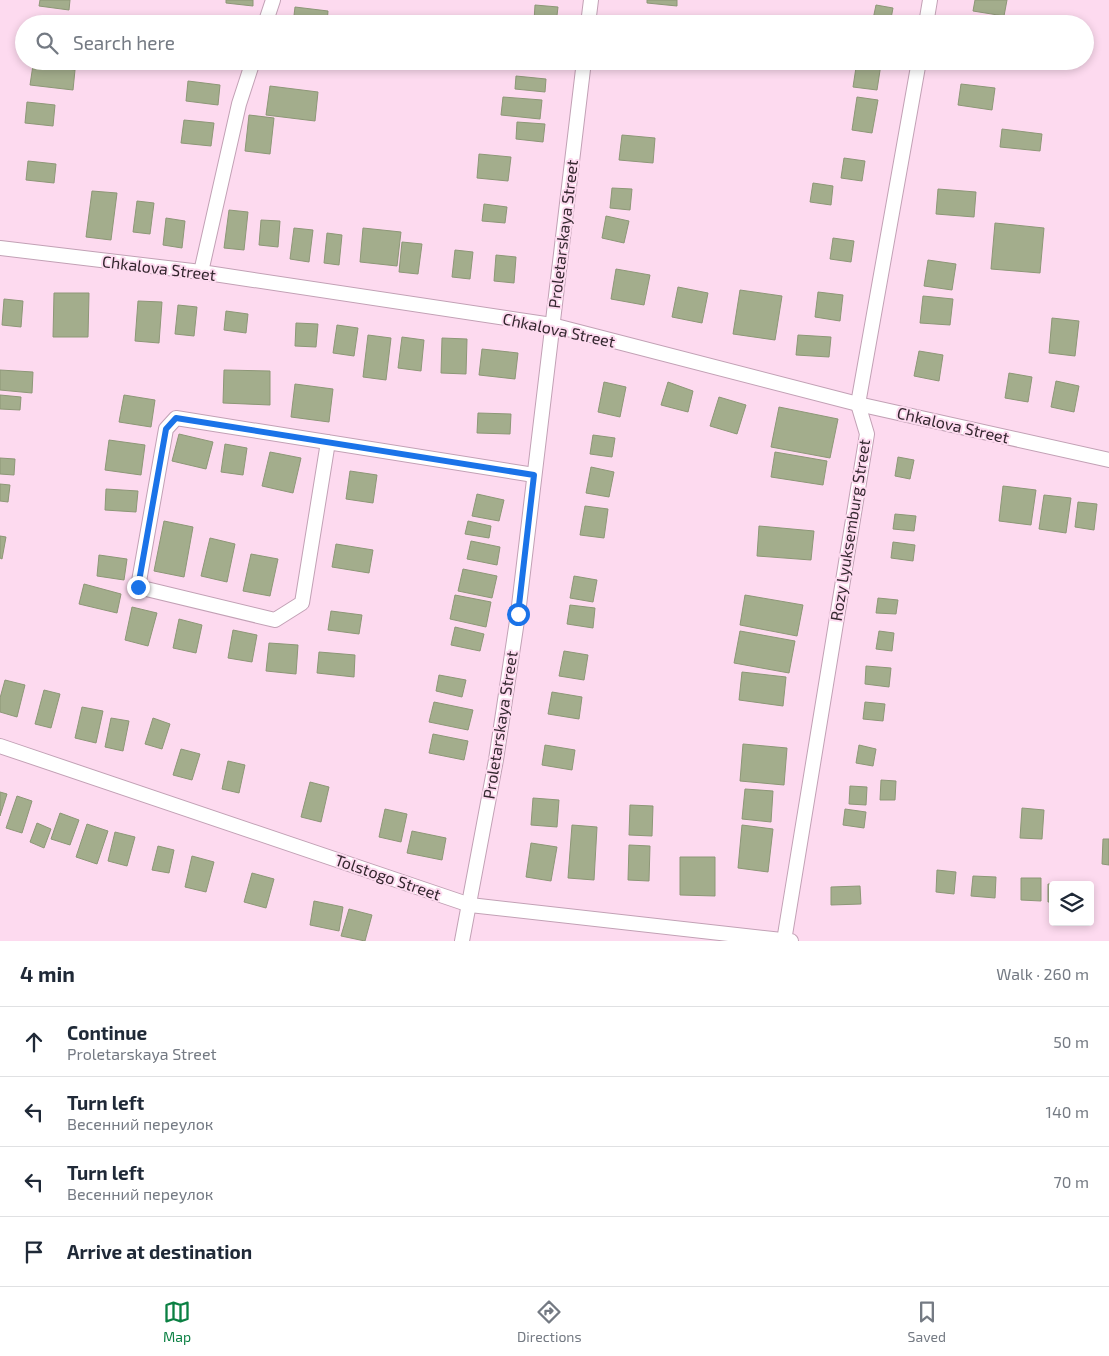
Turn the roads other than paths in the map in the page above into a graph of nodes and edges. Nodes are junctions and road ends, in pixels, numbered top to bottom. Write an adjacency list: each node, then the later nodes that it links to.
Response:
1 (273, 0): 4 (street)
2 (591, 0): 5 (street)
3 (930, 0): 6 (street)
4 (268, 15)
5 (589, 15)
6 (928, 15)
7 (250, 70): 11 (street)
8 (583, 70): 12 (street, Proletarskaya Street)
9 (917, 70): 13 (street, Rozy Lyuksemburg Street)
10 (0, 248): 11 (street, Chkalova Street)
11 (201, 272): 12 (street, Chkalova Street)
12 (552, 325): 13 (street, Chkalova Street); 16 (street, Proletarskaya Street)
13 (858, 404): 15 (street, Chkalova Street); 20 (street, Rozy Lyuksemburg Street)
14 (328, 442): 14 (street); 16 (street)
15 (1109, 460)
16 (534, 475): 18 (street, Proletarskaya Street)
17 (0, 746): 18 (street, Tolstogo Street)
18 (470, 905): 19 (street, Proletarskaya Street); 20 (street, Tolstogo Street)
19 (462, 941)
20 (784, 941): 21 (street, Tolstogo Street)
21 (791, 941)

